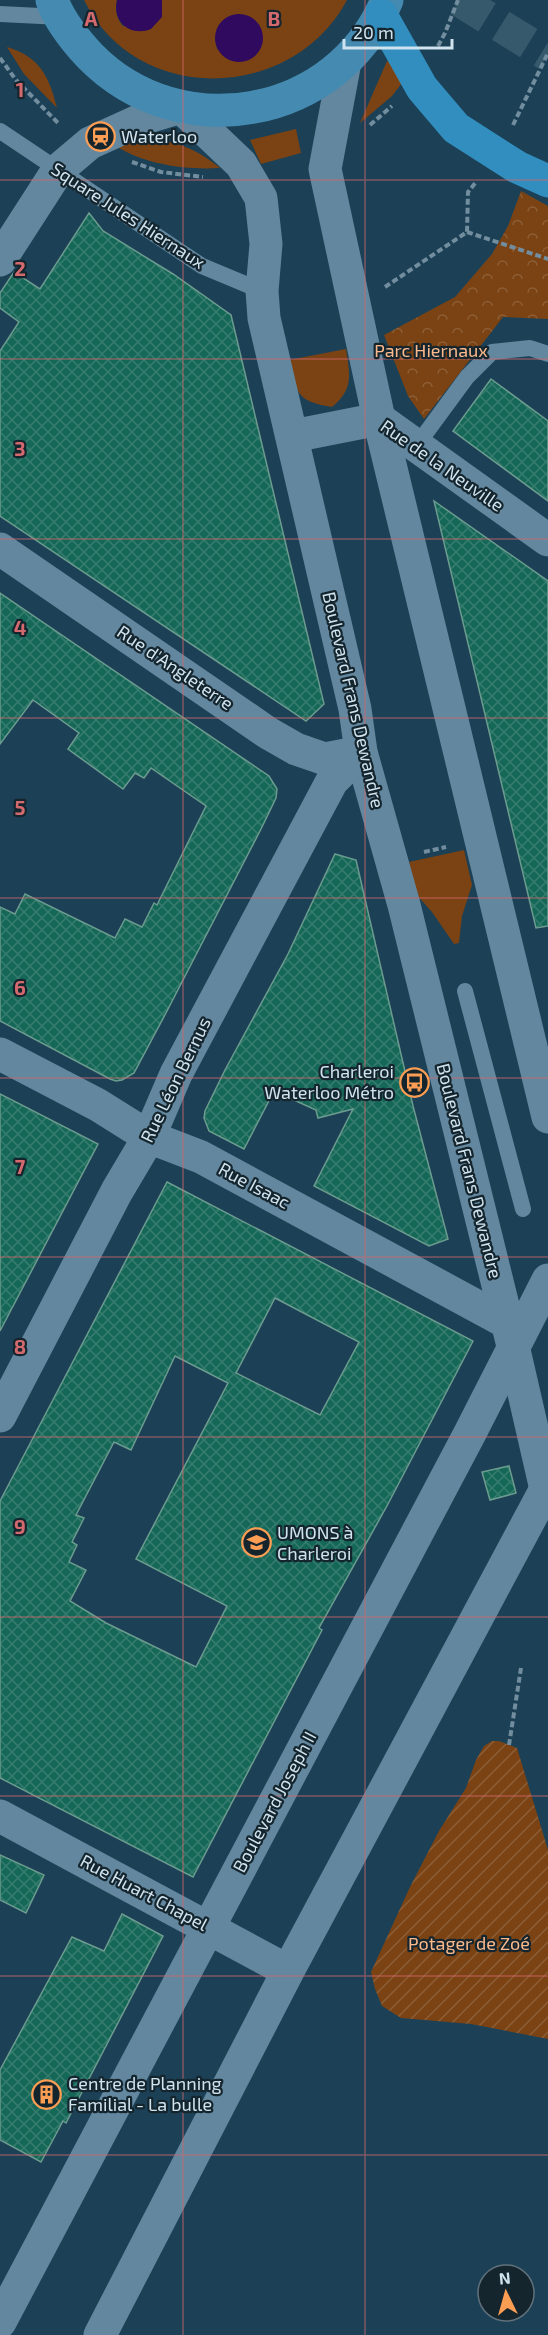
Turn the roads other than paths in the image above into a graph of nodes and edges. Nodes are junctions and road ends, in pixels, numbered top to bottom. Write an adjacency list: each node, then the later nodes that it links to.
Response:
1 (384, 8): 4 (main road); 8 (highway)
2 (56, 9): 3 (lane); 5 (main road)
3 (0, 14)
4 (345, 62): 5 (main road); 12 (street)
5 (181, 107): 7 (street); 10 (street, Boulevard Frans Dewandre)
6 (0, 131): 7 (lane, Square Jules Hiernaux)
7 (58, 170): 9 (street); 10 (lane, Square Jules Hiernaux)
8 (548, 181)
9 (0, 260)
10 (262, 291): 13 (street, Boulevard Frans Dewandre)
11 (548, 354): 14 (lane)
12 (379, 418): 13 (street, Rue de la Neuville); 14 (street, Rue de la Neuville); 20 (street)
13 (293, 436): 17 (street, Boulevard Frans Dewandre)
14 (417, 445): 15 (street, Rue de la Neuville)
15 (548, 540)
16 (0, 549): 17 (street, Rue d'Angleterre)
17 (361, 752): 21 (street, Rue Léon Bernus); 24 (street, Boulevard Frans Dewandre)
18 (465, 991): 22 (lane)
19 (0, 1054): 21 (street, Rue Isaac)
20 (548, 1117)
21 (149, 1137): 24 (street, Rue Isaac); 25 (street, Rue Léon Bernus)
22 (523, 1209)
23 (548, 1280): 24 (street, Boulevard Joseph II)
24 (510, 1336): 26 (street, Boulevard Frans Dewandre); 29 (street, Boulevard Joseph II)
25 (0, 1416)
26 (538, 1417): 27 (street, Boulevard Frans Dewandre)
27 (547, 1491): 30 (street)
28 (0, 1816): 29 (street, Rue Huart Chapel)
29 (208, 1927): 30 (street, Rue Huart Chapel); 31 (street, Boulevard Joseph II)
30 (288, 1971): 32 (street)
31 (0, 2322)
32 (100, 2335)

